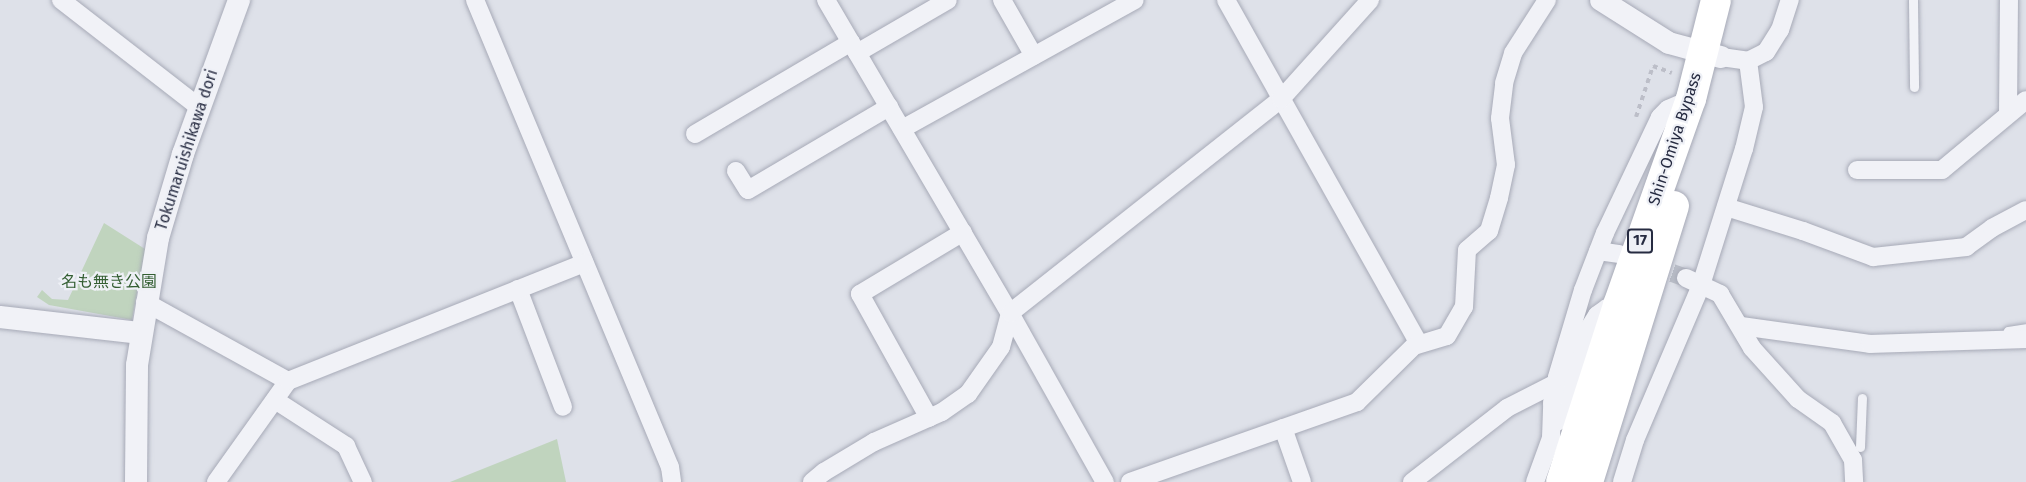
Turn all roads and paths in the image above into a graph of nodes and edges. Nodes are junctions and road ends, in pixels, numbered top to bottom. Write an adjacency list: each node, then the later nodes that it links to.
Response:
1 (61, 0): 25 (street)
2 (239, 0): 25 (street, Tokumaruishikawa dori)
3 (475, 0): 37 (street)
4 (826, 0): 18 (street)
5 (948, 0): 18 (street)
6 (1002, 0): 19 (street)
7 (1135, 0): 17 (street)
8 (1226, 0): 22 (street)
9 (1370, 0): 22 (street)
10 (1547, 0): 49 (street)
11 (1601, 0): 20 (street)
12 (1716, 0): 20 (highway, Shin-Omiya Bypass / 17)
13 (1737, 0): 20 (highway, Shin-Omiya Bypass / 17)
14 (1790, 0): 20 (street)
15 (1913, 0): 21 (lane)
16 (2009, 0): 27 (street)
17 (1114, 5): 19 (street)
18 (854, 47): 26 (street); 29 (street)
19 (1034, 56): 28 (street)
20 (1724, 56): 23 (highway, Shin-Omiya Bypass / 17); 32 (street); 71 (highway, Shin-Omiya Bypass / 17)
21 (1914, 87)
22 (1281, 99): 42 (street); 49 (street)
23 (1690, 99): 35 (street); 41 (highway, Shin-Omiya Bypass / 17)
24 (2026, 100): 27 (street)
25 (200, 107): 40 (street, Tokumaruishikawa dori)
26 (889, 107): 28 (street); 31 (street)
27 (2008, 113): 30 (street)
28 (902, 129): 34 (street)
29 (695, 134)
30 (1857, 170)
31 (736, 171)
32 (1726, 207): 33 (street); 38 (street)
33 (2026, 210)
34 (963, 232): 42 (street); 55 (street)
35 (1598, 251): 36 (street); 51 (street)
36 (1620, 254)
37 (584, 263): 39 (street); 63 (street)
38 (1694, 282): 44 (street); 72 (street)
39 (518, 289): 50 (street); 54 (street)
40 (145, 302): 46 (street, Tokumaruishikawa dori); 50 (street)
41 (1618, 305): 57 (street); 70 (highway, Shin-Omiya Bypass / 17)
42 (1010, 313): 55 (street); 65 (street)
43 (0, 316): 46 (street)
44 (1741, 326): 47 (street); 59 (street)
45 (2026, 328): 47 (lane)
46 (141, 333): 60 (street, Tokumaruishikawa dori)
47 (2002, 339): 48 (street)
48 (2026, 339)
49 (1419, 344): 56 (street)
50 (288, 381): 53 (street)
51 (1556, 383): 57 (street); 68 (street)
52 (1862, 399): 58 (lane)
53 (275, 400): 61 (street); 62 (street)
54 (563, 407)
55 (929, 417): 64 (street)
56 (1283, 429): 66 (street); 67 (street)
57 (1551, 438): 69 (street)
58 (1860, 447)
59 (1856, 470)
60 (136, 482)
61 (217, 482)
62 (363, 482)
63 (672, 482)
64 (812, 482)
65 (1105, 482)
66 (1130, 482)
67 (1302, 482)
68 (1412, 482)
69 (1535, 482)
70 (1561, 482)
71 (1588, 482)
72 (1622, 482)

